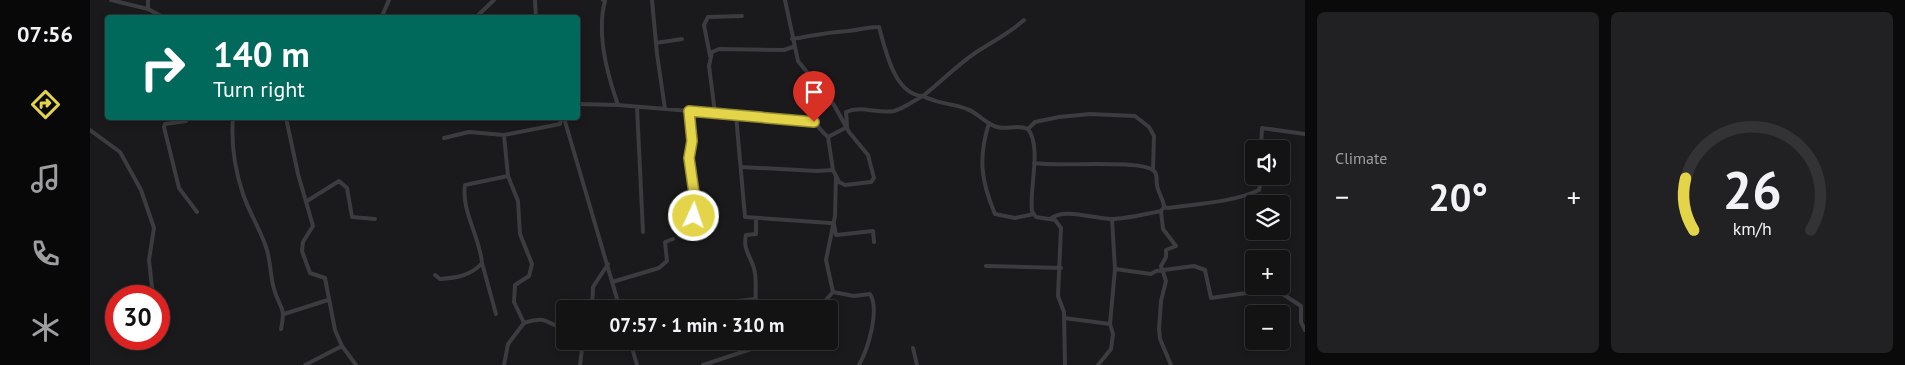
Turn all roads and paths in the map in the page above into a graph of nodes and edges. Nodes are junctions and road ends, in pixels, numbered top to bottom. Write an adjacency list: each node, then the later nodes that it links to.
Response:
1 (111, 0): 9 (street)
2 (148, 0): 9 (street)
3 (389, 0): 10 (street)
4 (494, 0): 12 (street)
5 (535, 0): 13 (street)
6 (603, 0): 23 (street)
7 (652, 0): 18 (street)
8 (786, 0): 17 (street)
9 (148, 9): 11 (street)
10 (383, 14)
11 (159, 15)
12 (478, 15)
13 (536, 15)
14 (742, 16): 20 (street)
15 (1024, 20): 21 (street)
16 (682, 39): 18 (street)
17 (792, 39): 19 (street); 21 (street)
18 (656, 43): 25 (street)
19 (793, 47): 20 (street); 35 (street)
20 (710, 56): 27 (street)
21 (923, 96): 34 (street); 35 (street)
22 (580, 104): 23 (street)
23 (618, 105): 24 (street)
24 (637, 107): 25 (street); 59 (street)
25 (665, 109): 26 (street)
26 (689, 111): 27 (street); 60 (street)
27 (715, 113): 28 (street)
28 (736, 115): 40 (street); 44 (street)
29 (186, 120): 52 (street)
30 (233, 120): 78 (street)
31 (286, 120): 49 (street)
32 (561, 120): 38 (street)
33 (563, 120): 64 (street)
34 (989, 123): 36 (street); 53 (street)
35 (847, 127): 40 (street); 46 (street)
36 (1028, 129): 43 (street); 45 (street)
37 (90, 130): 71 (street)
38 (504, 134): 41 (street); 47 (street)
39 (1305, 134): 42 (street)
40 (828, 137): 46 (street)
41 (444, 138)
42 (1261, 140)
43 (1034, 163): 45 (street); 53 (street)
44 (742, 167): 46 (street); 55 (street)
45 (1153, 170): 50 (street)
46 (834, 171): 58 (street)
47 (508, 176): 63 (street); 81 (street)
48 (1260, 185): 50 (street)
49 (307, 201): 54 (street); 73 (street)
50 (1164, 207): 51 (street)
51 (1160, 211): 57 (street); 68 (street)
52 (197, 212)
53 (1034, 214): 56 (street)
54 (375, 218)
55 (756, 218): 58 (street); 76 (street)
56 (1050, 219): 57 (street); 66 (street)
57 (1112, 219): 67 (street)
58 (834, 224): 62 (street); 72 (street)
59 (643, 232)
60 (691, 236)
61 (673, 239): 70 (street)
62 (874, 242)
63 (482, 264): 69 (street); 79 (street)
64 (608, 264): 70 (street); 74 (street)
65 (986, 266): 66 (street)
66 (1061, 268): 80 (street)
67 (1115, 269): 68 (street); 83 (street)
68 (1162, 270): 85 (street); 101 (street)
69 (435, 275)
70 (612, 282): 75 (street)
71 (152, 285)
72 (833, 292): 77 (street); 97 (street)
73 (328, 300): 78 (street); 86 (street)
74 (592, 300)
75 (617, 300)
76 (755, 300)
77 (826, 300)
78 (284, 314): 84 (street)
79 (496, 314)
80 (1064, 318): 83 (street); 99 (street)
81 (524, 323): 82 (street); 93 (street)
82 (556, 324)
83 (1110, 324): 100 (street)
84 (281, 329)
85 (1305, 330)
86 (342, 346): 91 (street); 92 (street)
87 (914, 348): 98 (street)
88 (582, 350): 94 (street)
89 (633, 350): 95 (street)
90 (743, 350): 96 (street)
91 (305, 365)
92 (356, 365)
93 (504, 365)
94 (580, 365)
95 (637, 365)
96 (704, 365)
97 (859, 365)
98 (917, 365)
99 (1065, 365)
100 (1098, 365)
101 (1171, 365)

